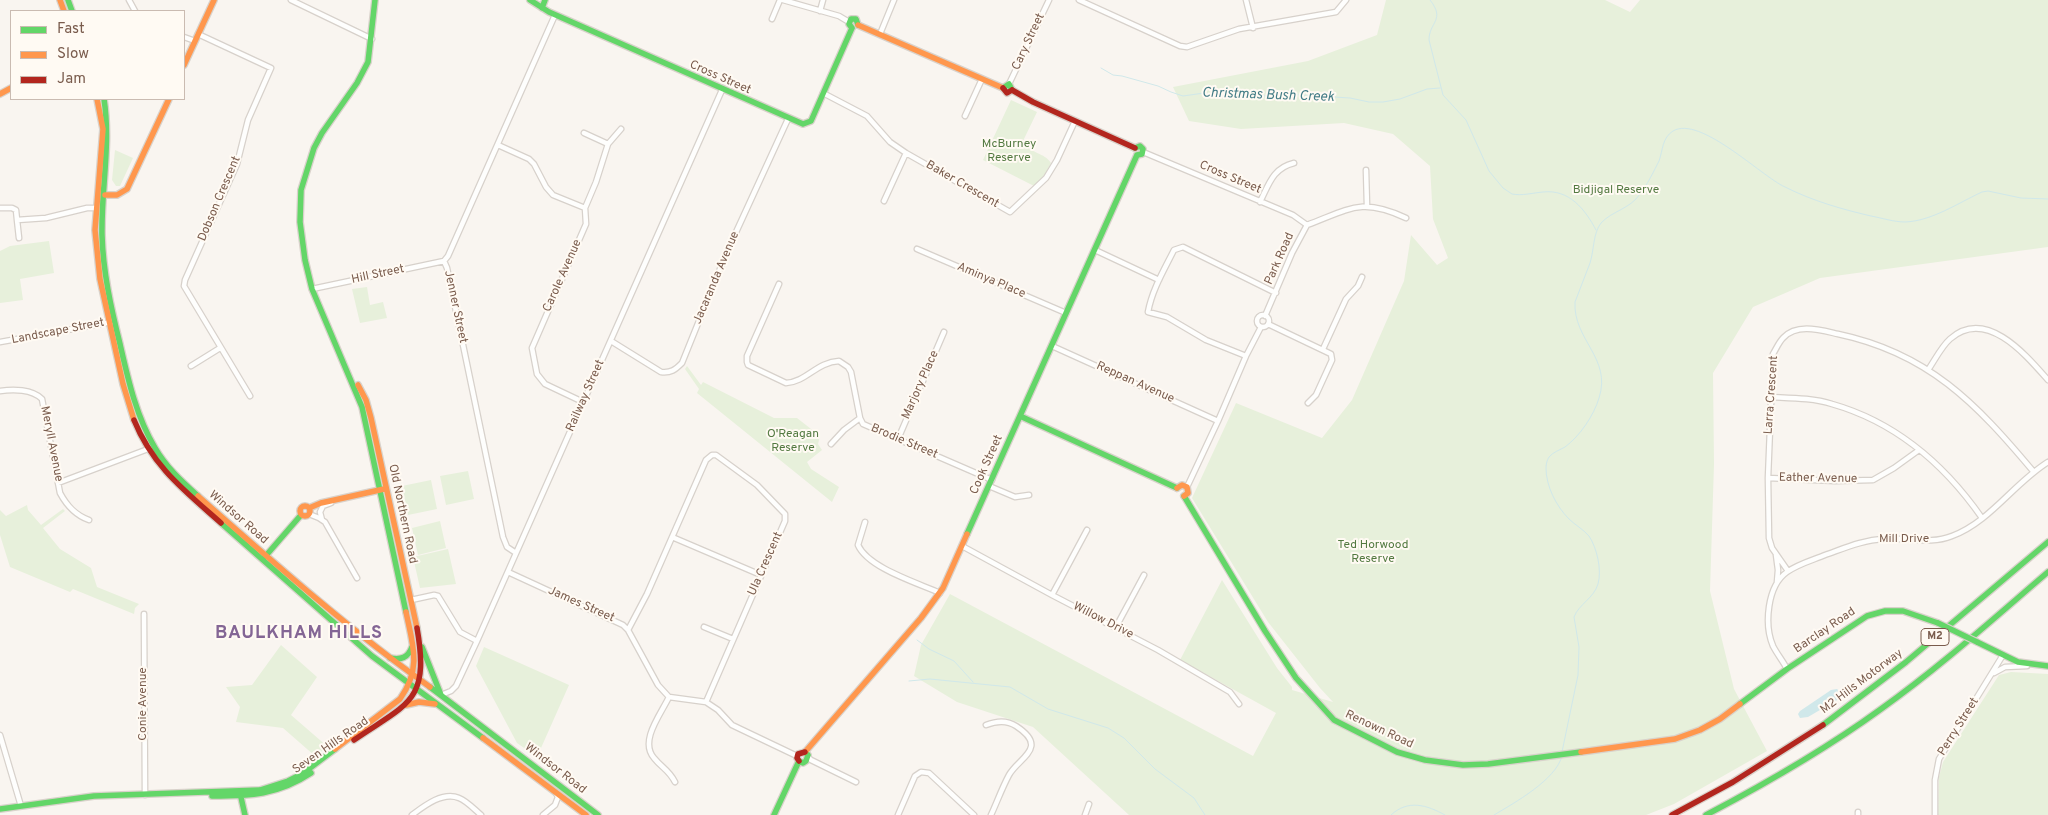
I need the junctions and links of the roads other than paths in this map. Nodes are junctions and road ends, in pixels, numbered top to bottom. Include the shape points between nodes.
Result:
1 (214, 0) edge
2 (291, 0) edge
3 (374, 0) edge
4 (530, 0) edge
5 (545, 0) edge
6 (782, 0) edge
7 (822, 0) edge
8 (894, 0) edge
9 (1049, 0) edge
10 (1079, 0) edge
11 (1246, 0) edge
12 (1346, 0) edge
13 (542, 8) junction
14 (820, 11) junction
15 (555, 15) junction
16 (772, 19) dead end
17 (850, 25) junction
18 (1253, 28) junction
19 (198, 34) junction
20 (880, 34) junction
21 (185, 36) edge
22 (372, 39) junction
23 (194, 41) junction
24 (185, 63) edge
25 (982, 79) junction
26 (1011, 87) junction
27 (722, 90) junction
28 (823, 93) junction
29 (97, 100) edge
30 (104, 100) edge
31 (169, 100) edge
32 (965, 116) dead end
33 (788, 119) junction
34 (1075, 121) junction
35 (621, 129) dead end
36 (584, 133) dead end
37 (608, 144) junction
38 (498, 145) junction
39 (1135, 148) junction
40 (1143, 152) junction
41 (906, 153) junction
42 (1137, 155) junction
43 (1294, 164) dead end
44 (1366, 170) dead end
45 (98, 195) junction
46 (105, 195) junction
47 (884, 202) dead end
48 (1260, 202) junction
49 (1367, 206) junction
50 (0, 208) edge
51 (96, 208) junction
52 (585, 208) junction
53 (1406, 218) dead end
54 (17, 220) junction
55 (1307, 224) junction
56 (19, 238) dead end
57 (917, 249) dead end
58 (1095, 250) junction
59 (444, 261) junction
60 (1362, 277) dead end
61 (1158, 280) junction
62 (779, 284) dead end
63 (312, 289) junction
64 (1276, 293) junction
65 (1066, 313) junction
66 (1265, 316) junction
67 (112, 321) junction
68 (1268, 324) junction
69 (1261, 327) junction
70 (944, 332) dead end
71 (611, 341) junction
72 (0, 342) edge
73 (1052, 346) junction
74 (220, 348) junction
75 (1323, 349) junction
76 (1246, 356) junction
77 (191, 366) dead end
78 (1928, 370) junction
79 (2048, 380) edge
80 (0, 390) edge
81 (250, 396) dead end
82 (1771, 396) junction
83 (584, 402) junction
84 (1308, 403) dead end
85 (1020, 416) junction
86 (860, 418) junction
87 (1218, 421) junction
88 (898, 439) junction
89 (831, 444) dead end
90 (148, 449) junction
91 (711, 449) dead end
92 (1919, 450) junction
93 (712, 455) junction
94 (2048, 462) edge
95 (2034, 471) junction
96 (1768, 478) junction
97 (58, 483) junction
98 (990, 483) junction
99 (1187, 487) junction
100 (1177, 488) junction
101 (384, 489) junction
102 (1029, 495) dead end
103 (348, 496) junction
104 (1184, 496) junction
105 (336, 500) junction
106 (308, 510) junction
107 (301, 514) junction
108 (1982, 518) junction
109 (89, 520) dead end
110 (322, 520) junction
111 (866, 522) dead end
112 (1086, 530) dead end
113 (672, 537) junction
114 (2048, 542) edge
115 (962, 546) junction
116 (516, 553) junction
117 (1776, 554) junction
118 (264, 558) junction
119 (1788, 571) junction
120 (508, 572) junction
121 (2048, 572) edge
122 (1144, 574) dead end
123 (761, 575) junction
124 (357, 578) dead end
125 (1776, 584) junction
126 (940, 593) junction
127 (1052, 595) junction
128 (411, 600) junction
129 (144, 614) dead end
130 (704, 627) dead end
131 (1116, 627) junction
132 (628, 630) junction
133 (418, 637) junction
134 (733, 639) junction
135 (477, 641) junction
136 (413, 644) junction
137 (2003, 655) junction
138 (389, 658) junction
139 (2038, 666) junction
140 (2048, 666) edge
141 (1787, 669) junction
142 (1993, 674) junction
143 (413, 675) junction
144 (420, 680) junction
145 (410, 684) junction
146 (417, 689) junction
147 (441, 695) junction
148 (670, 697) junction
149 (706, 702) junction
150 (1239, 704) dead end
151 (440, 705) junction
152 (404, 707) junction
153 (1735, 707) joint
154 (986, 725) dead end
155 (0, 736) edge
156 (807, 755) junction
157 (798, 759) junction
158 (675, 782) dead end
159 (856, 782) dead end
160 (555, 792) junction
161 (240, 793) junction
162 (145, 795) junction
163 (1089, 804) dead end
164 (21, 806) junction
165 (0, 809) edge
166 (245, 815) edge
167 (412, 815) edge
168 (481, 815) edge
169 (543, 815) edge
170 (586, 815) edge
171 (598, 815) edge
172 (774, 815) edge
173 (898, 815) edge
174 (974, 815) edge
175 (991, 815) edge
176 (1084, 815) edge
177 (1672, 815) edge
178 (1706, 815) edge
179 (1935, 815) edge

1 - 19 main road
2 - 22 street
3 - 22 main road, Old Northern Road
4 - 13 main road, Cross Street
5 - 13 main road
6 - 14 street
6 - 16 street
7 - 14 street
8 - 20 street
9 - 26 street, Cary Street
10 - 18 street via 1180,46 1187,47 1229,32
11 - 18 street
12 - 18 street via 1336,12
13 - 15 main road, Cross Street
14 - 17 street via 839,16
15 - 27 main road, Cross Street
15 - 38 street, Jenner Street
17 - 20 main road
17 - 28 main road, Cross Street
19 - 23 main road
19 - 74 street, Dobson Crescent via 271,68 248,120 234,170 185,280 186,289
20 - 25 main road
21 - 23 street
22 - 63 main road, Old Northern Road via 364,70 322,133 304,176 300,222
23 - 24 main road
25 - 26 main road via 1003,88 1007,94
25 - 32 street
26 - 34 main road via 1028,100
27 - 33 main road, Cross Street
27 - 71 street, Railway Street
28 - 33 main road, Cross Street via 808,124
28 - 41 street, Baker Crescent via 867,116 890,142
29 - 45 main road, Windsor Road via 103,129
30 - 46 main road, Windsor Road via 109,141
31 - 46 main road via 127,189 117,195
33 - 71 street, Jacaranda Avenue via 726,254 682,364 675,370 661,372
34 - 39 main road
34 - 41 street, Baker Crescent via 1046,178 1010,212
35 - 37 street, Carole Avenue
36 - 37 street
37 - 52 street, Carole Avenue
38 - 52 street via 534,164 553,195
38 - 59 street, Jenner Street
39 - 40 main road via 1140,146
39 - 42 main road
40 - 42 main road
40 - 48 street, Cross Street
41 - 47 street
42 - 58 main road, Cook Street
43 - 48 street via 1284,166 1272,176
44 - 49 street
45 - 46 main road
45 - 51 main road, Windsor Road
46 - 67 main road, Windsor Road via 102,235
48 - 55 street, Cross Street via 1293,214
49 - 53 street, Park Road via 1387,209
49 - 55 street, Park Road via 1358,206
50 - 54 street via 16,210
51 - 54 street
51 - 67 main road, Windsor Road via 97,264
52 - 83 street, Carole Avenue via 586,224 532,348 538,374 545,384
54 - 56 street
55 - 64 street, Park Road
57 - 65 street, Aminya Place
58 - 61 street
58 - 65 main road, Cook Street
59 - 63 street, Hill Street
59 - 116 street, Jenner Street via 503,537 507,547
60 - 75 street via 1346,299
61 - 64 street via 1174,250 1183,247
61 - 76 street via 1148,312 1167,317 1206,340
62 - 86 street, Brodie Street via 747,362 751,367 786,383 800,380 825,363 844,363 851,372
63 - 101 main road, Old Northern Road via 339,351 366,400
64 - 66 street, Park Road
65 - 73 main road, Cook Street
66 - 68 street
66 - 69 street via 1257,319
67 - 72 street, Landscape Street
67 - 90 main road, Windsor Road via 130,409
67 - 118 main road, Windsor Road via 136,408 152,445 180,480
68 - 69 street
68 - 75 street
69 - 76 street
70 - 88 street, Marjory Place
71 - 83 street, Railway Street
73 - 85 main road, Cook Street
73 - 87 street, Reppan Avenue
74 - 77 street
74 - 81 street, Dobson Crescent
75 - 84 street via 1331,354 1332,360 1316,395
76 - 87 street
78 - 79 street via 1952,337 1967,330 1984,329 2003,337
78 - 82 street, Larra Crescent via 1882,346 1820,330 1800,329 1783,337 1773,354
78 - 95 street, Larra Crescent via 1975,406
80 - 97 street, Meryll Avenue via 37,394 42,399
82 - 92 street via 1831,403 1872,418 1905,437
82 - 96 street, Larra Crescent
83 - 116 street, Railway Street
85 - 98 main road, Cook Street
85 - 100 main road
86 - 88 street, Brodie Street via 869,428
86 - 89 street
87 - 99 street
88 - 98 street, Brodie Street
90 - 97 street
90 - 118 main road, Windsor Road via 167,475
91 - 93 street
92 - 96 street, Eather Avenue via 1873,480
92 - 108 street via 1971,502
93 - 113 street via 706,460
93 - 123 street, Ula Crescent via 757,485 785,514 785,521
94 - 95 street, Mill Drive
95 - 108 street, Mill Drive
96 - 117 street, Larra Crescent via 1769,538
97 - 109 street, Meryll Avenue via 68,506
98 - 102 street, Brodie Street via 1015,497
98 - 115 main road, Cook Street
99 - 100 main road
99 - 104 main road via 1188,493
100 - 104 main road via 1177,494
101 - 103 main road
101 - 128 main road, Old Northern Road
101 - 136 main road, Old Northern Road
103 - 105 main road
103 - 106 main road via 323,499
104 - 153 main road, Renown Road via 1296,678 1334,720 1397,752 1463,765 1507,762 1675,738 1700,730
105 - 106 main road
105 - 110 street via 323,506 320,512
106 - 107 main road via 304,516
106 - 107 main road via 301,507
106 - 110 street
107 - 118 main road
108 - 119 street, Mill Drive via 1949,538 1894,538 1866,542
110 - 124 street
111 - 126 street via 858,545 863,554 878,565
112 - 127 street
113 - 123 street
113 - 132 street
114 - 177 main road, M2 Hills Motorway / M2 via 1905,662 1839,712 1749,773
115 - 126 main road, Cook Street
115 - 127 street, Willow Drive
116 - 120 street, Railway Street
117 - 119 street, Larra Crescent
117 - 125 street
118 - 138 main road, Windsor Road
118 - 145 main road, Windsor Road via 372,656
119 - 125 street, Mill Drive
120 - 132 street, James Street via 616,621
120 - 135 street, Railway Street
121 - 178 main road, M2 via 1858,726 1781,776
122 - 131 street
123 - 134 street, Ula Crescent
125 - 141 street, Mill Drive via 1770,606 1769,633
126 - 156 main road, Cook Street
127 - 131 street, Willow Drive
128 - 133 main road, Old Northern Road
128 - 135 street via 436,595 460,632
129 - 162 street, Conie Avenue
130 - 134 street
131 - 150 street, Willow Drive via 1230,692
132 - 148 street, James Street via 658,685
133 - 144 main road, Old Northern Road
133 - 147 main road
134 - 149 street, Ula Crescent
135 - 147 street, Railway Street via 459,680 453,689
136 - 138 main road via 406,658
136 - 143 main road, Old Northern Road
137 - 139 main road, Barclay Road
137 - 141 main road, Barclay Road, bridge via 1909,611 1890,610 1860,620
137 - 142 street, Perry Street
138 - 143 main road, Windsor Road
139 - 140 main road, Barclay Road
139 - 142 street via 2010,666
141 - 153 main road, Barclay Road
142 - 179 street, Perry Street via 1939,759 1934,780
143 - 144 main road, Windsor Road
143 - 145 main road, Old Northern Road
144 - 146 main road, Old Northern Road
144 - 147 main road, Windsor Road
145 - 146 main road, Windsor Road
145 - 161 main road, Seven Hills Road via 394,705 302,774 275,786
146 - 151 main road, Windsor Road
146 - 152 main road, Seven Hills Road
147 - 171 main road, Windsor Road
148 - 149 street
148 - 158 street via 648,744 649,753 670,772
149 - 157 street via 732,725
151 - 152 main road via 423,702
151 - 160 main road, Windsor Road
152 - 161 main road, Seven Hills Road via 289,787 264,795
154 - 175 street via 1013,724 1027,736 1031,746 1030,754 1009,774
155 - 164 street
156 - 157 main road via 805,762
156 - 157 main road via 799,752
156 - 159 street via 815,763
157 - 172 main road
160 - 169 street via 558,797 555,805
160 - 170 main road, Windsor Road
161 - 162 main road, Seven Hills Road
161 - 166 main road
162 - 164 main road, Seven Hills Road via 94,796
163 - 176 street
164 - 165 main road, Seven Hills Road
167 - 168 street via 429,802 458,797
173 - 174 street via 915,776 921,772 928,773

